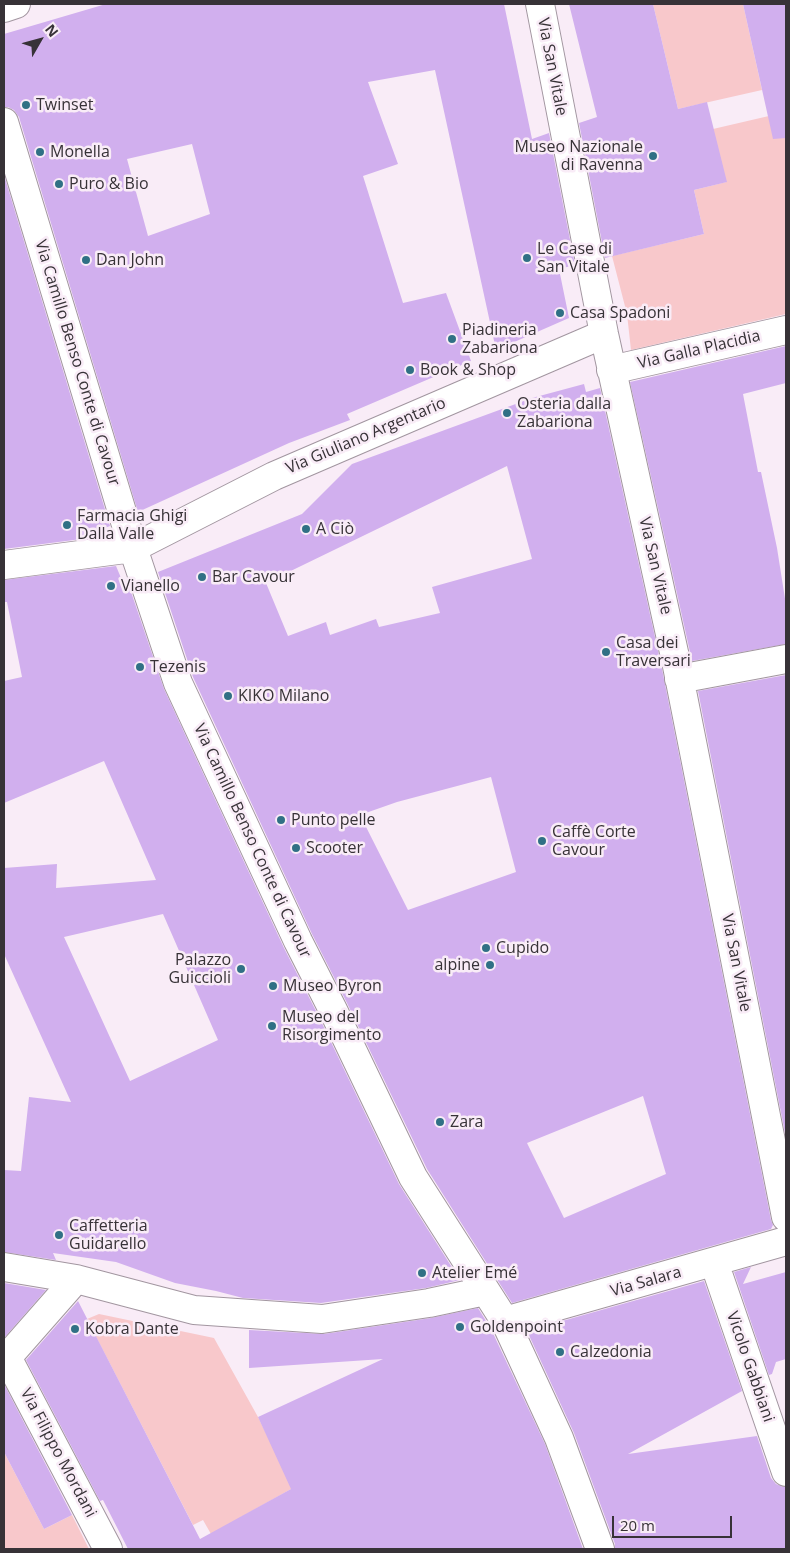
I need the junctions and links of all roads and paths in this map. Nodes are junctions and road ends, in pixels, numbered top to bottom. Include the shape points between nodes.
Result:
1 (16, 4) edge
2 (540, 4) edge
3 (4, 8) edge
4 (4, 122) edge
5 (786, 330) edge
6 (604, 334) junction
7 (612, 370) junction
8 (133, 548) junction
9 (4, 565) edge
10 (786, 659) edge
11 (679, 679) junction
12 (786, 1217) edge
13 (786, 1241) edge
14 (714, 1262) junction
15 (4, 1267) edge
16 (76, 1279) junction
17 (486, 1291) junction
18 (505, 1321) junction
19 (6, 1359) edge
20 (786, 1472) edge
21 (108, 1549) edge
22 (600, 1549) edge

1 - 3 street
2 - 6 street, Via San Vitale
4 - 8 street, Via Camillo Benso Conte di Cavour
5 - 7 street, Via Galla Placidia
6 - 7 street, Via San Vitale
6 - 8 street, Via Giuliano Argentario via 274,476
7 - 11 street, Via San Vitale
8 - 9 street, Via Giuliano Argentario
8 - 17 street, Via Camillo Benso Conte di Cavour via 178,682 298,942 413,1177
10 - 11 street
11 - 12 street, Via San Vitale
13 - 14 street, Via Salara
14 - 18 street, Via Salara
14 - 20 street, Vicolo Gabbiani
15 - 16 street
16 - 17 street via 194,1310 322,1319
16 - 19 street
17 - 18 street, Via Camillo Benso Conte di Cavour
18 - 22 street, Via Camillo Benso Conte di Cavour via 559,1438
19 - 21 street, Via Filippo Mordani

